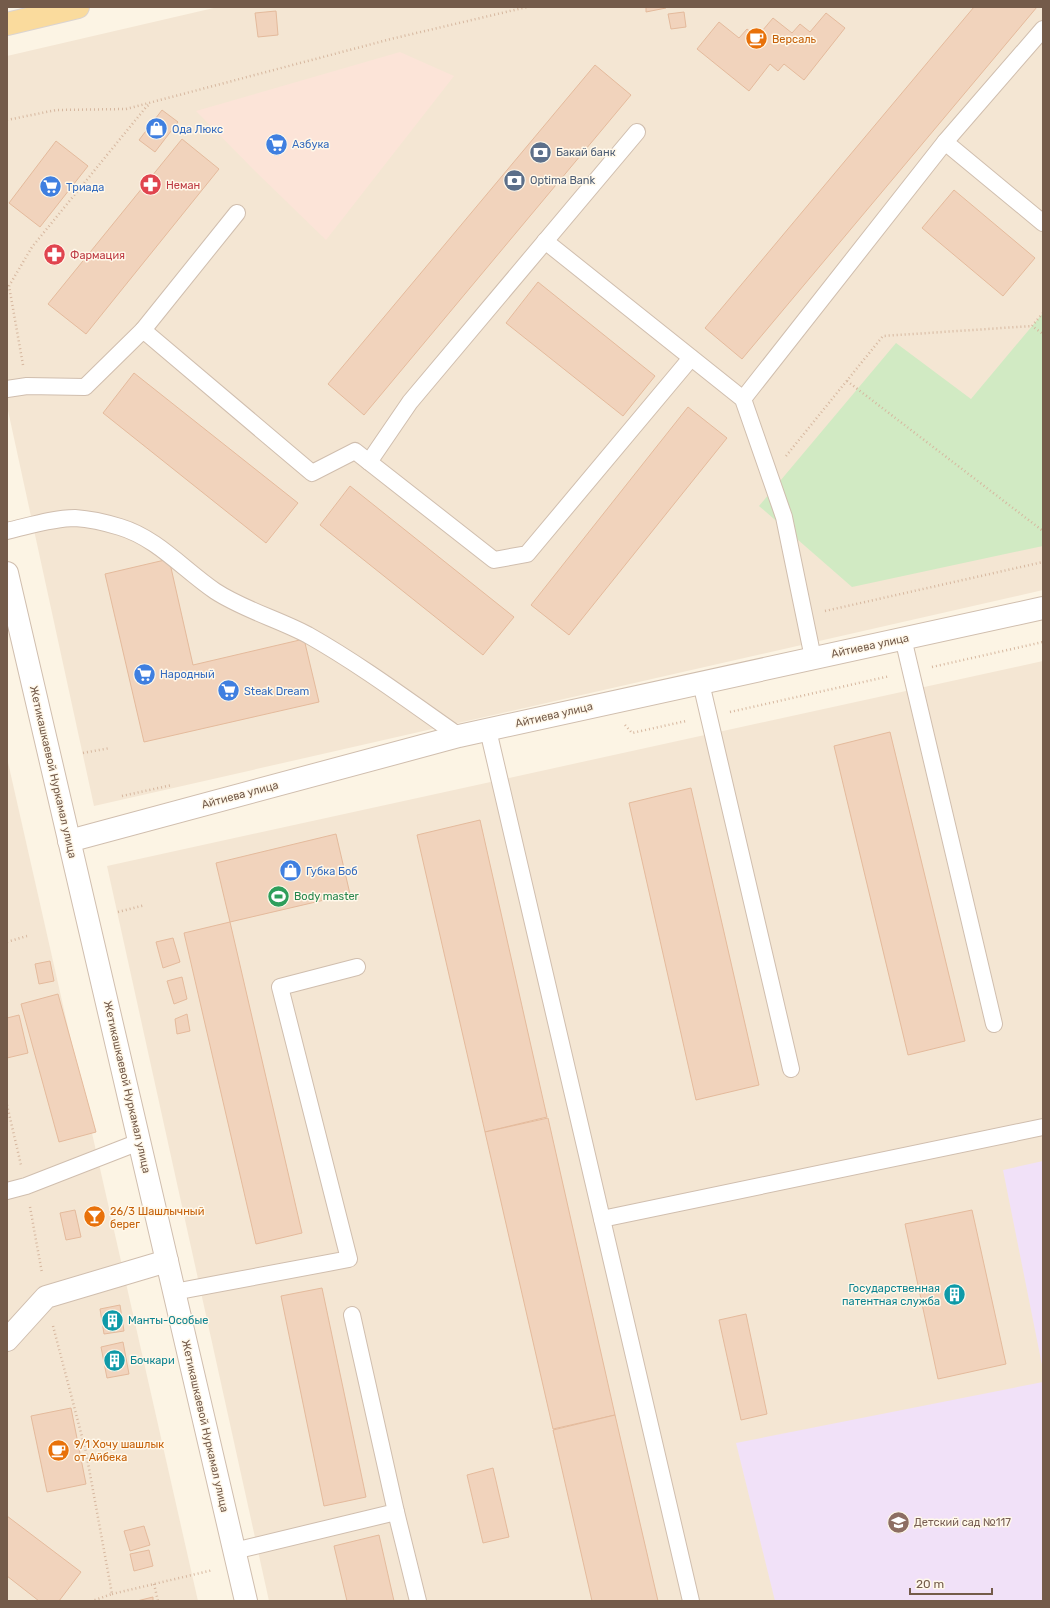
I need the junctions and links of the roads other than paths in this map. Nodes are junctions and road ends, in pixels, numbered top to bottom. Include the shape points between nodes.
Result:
1 (78, 7) edge
2 (7, 24) edge
3 (1043, 28) edge
4 (637, 132) dead end
5 (945, 142) junction
6 (238, 213) dead end
7 (1043, 223) edge
8 (545, 241) junction
9 (143, 330) junction
10 (691, 358) junction
11 (7, 388) edge
12 (742, 400) junction
13 (368, 462) junction
14 (7, 531) edge
15 (7, 573) edge
16 (1043, 608) edge
17 (903, 638) junction
18 (813, 658) junction
19 (701, 683) junction
20 (488, 730) junction
21 (459, 736) junction
22 (69, 841) junction
23 (357, 966) dead end
24 (994, 1024) dead end
25 (791, 1069) dead end
26 (1043, 1127) edge
27 (139, 1142) junction
28 (7, 1191) edge
29 (602, 1219) junction
30 (167, 1261) junction
31 (174, 1292) junction
32 (352, 1315) dead end
33 (7, 1340) edge
34 (396, 1512) junction
35 (236, 1557) junction
36 (246, 1601) edge
37 (418, 1601) edge
38 (691, 1601) edge

1 - 2 main road
3 - 5 lane
4 - 8 lane
5 - 7 lane
5 - 12 lane
6 - 9 lane
8 - 10 lane
8 - 13 lane via 410,402
9 - 11 lane via 85,387
9 - 13 lane via 312,473 354,451
10 - 12 lane
10 - 13 lane via 527,554 494,560
12 - 18 lane via 784,517
14 - 21 lane via 76,518 121,527 147,538 216,591 321,643 370,673
15 - 22 street, Жетикашкаевой Нуркамал улица
16 - 17 street, Айтиева улица
17 - 18 street, Айтиева улица
17 - 24 lane
18 - 19 street, Айтиева улица
19 - 20 street, Айтиева улица
19 - 25 lane
20 - 21 street, Айтиева улица
20 - 29 lane
21 - 22 street, Айтиева улица
22 - 27 street, Жетикашкаевой Нуркамал улица
23 - 31 lane via 280,987 349,1259
26 - 29 lane
27 - 28 lane
27 - 30 street, Жетикашкаевой Нуркамал улица
29 - 38 lane
30 - 31 street, Жетикашкаевой Нуркамал улица
30 - 33 street via 46,1297
31 - 35 street, Жетикашкаевой Нуркамал улица
32 - 34 lane
34 - 35 lane
34 - 37 lane
35 - 36 street, Жетикашкаевой Нуркамал улица

